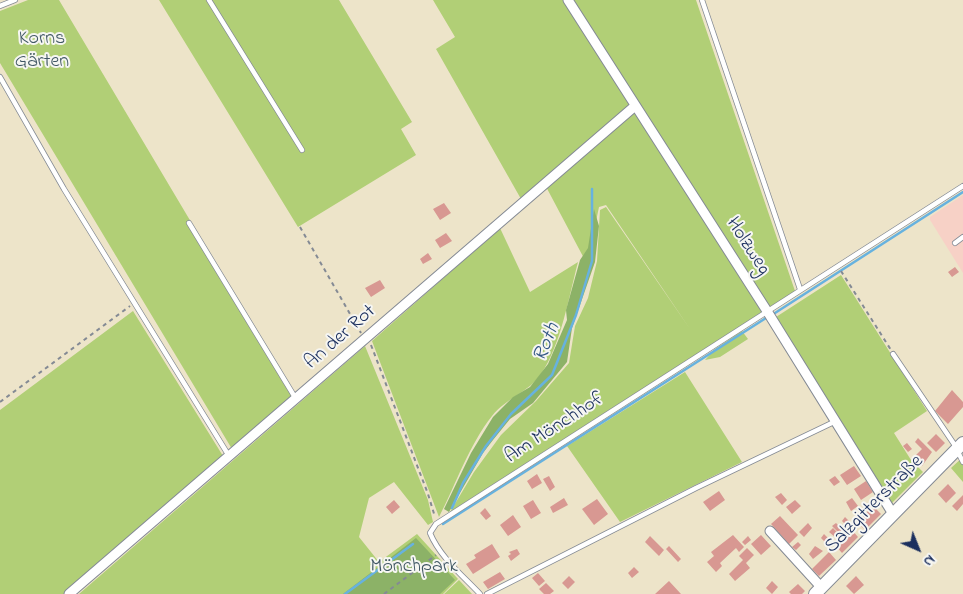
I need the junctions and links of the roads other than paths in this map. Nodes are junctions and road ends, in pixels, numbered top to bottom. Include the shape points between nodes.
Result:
1 (15, 0) edge
2 (209, 0) edge
3 (568, 0) edge
4 (702, 0) edge
5 (0, 6) edge
6 (0, 77) edge
7 (635, 106) junction
8 (302, 150) dead end
9 (963, 186) edge
10 (189, 223) dead end
11 (963, 237) edge
12 (954, 243) dead end
13 (800, 289) junction
14 (767, 311) junction
15 (893, 354) road end
16 (296, 400) junction
17 (836, 421) junction
18 (960, 447) edge
19 (230, 457) junction
20 (963, 462) edge
21 (893, 514) junction
22 (770, 531) dead end
23 (818, 591) edge
24 (69, 594) edge
25 (480, 594) edge
26 (487, 594) edge

1 - 5 lane
2 - 8 lane
3 - 7 street, Holzweg
4 - 13 lane
6 - 19 lane via 64,190
7 - 14 street, Holzweg
7 - 16 street, An der Rot
9 - 13 lane, Am Mönchhof
10 - 16 lane
11 - 12 lane
13 - 14 lane, Am Mönchhof
14 - 17 street, Holzweg
14 - 25 lane, Am Mönchhof via 436,524 430,533 440,553
15 - 18 lane
16 - 19 street, An der Rot
17 - 21 street, Holzweg
17 - 26 lane
18 - 20 lane
18 - 21 main road, Salzgitterstraße
19 - 24 street, An der Rot
21 - 23 main road, Salzgitterstraße
22 - 23 street

